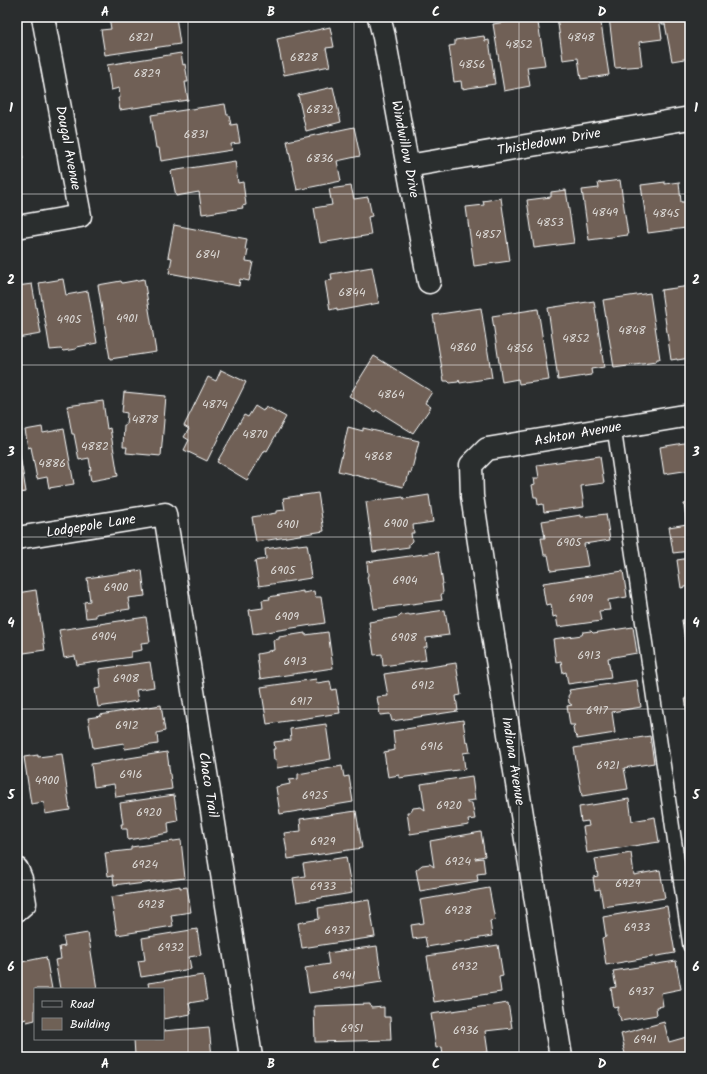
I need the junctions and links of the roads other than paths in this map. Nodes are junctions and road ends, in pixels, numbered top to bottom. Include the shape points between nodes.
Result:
1 (43, 17) edge
2 (379, 17) edge
3 (690, 118) edge
4 (408, 166) junction
5 (17, 227) edge
6 (429, 282) dead end
7 (690, 415) edge
8 (614, 428) junction
9 (471, 465) joint
10 (165, 514) joint
11 (17, 538) edge
12 (17, 869) edge
13 (17, 910) edge
14 (690, 946) edge
15 (251, 1057) edge
16 (561, 1057) edge

1 - 5 street, Dougal Avenue via 80,216
2 - 4 street, Windwillow Drive
3 - 4 street, Thistledown Drive
4 - 6 street, Windwillow Drive
7 - 8 street, Ashton Avenue
8 - 9 street, Ashton Avenue via 487,449
8 - 14 lane
9 - 16 street, Indiana Avenue via 472,496 488,603
10 - 11 street, Lodgepole Lane
10 - 15 street, Chaco Trail
12 - 13 street via 25,903

